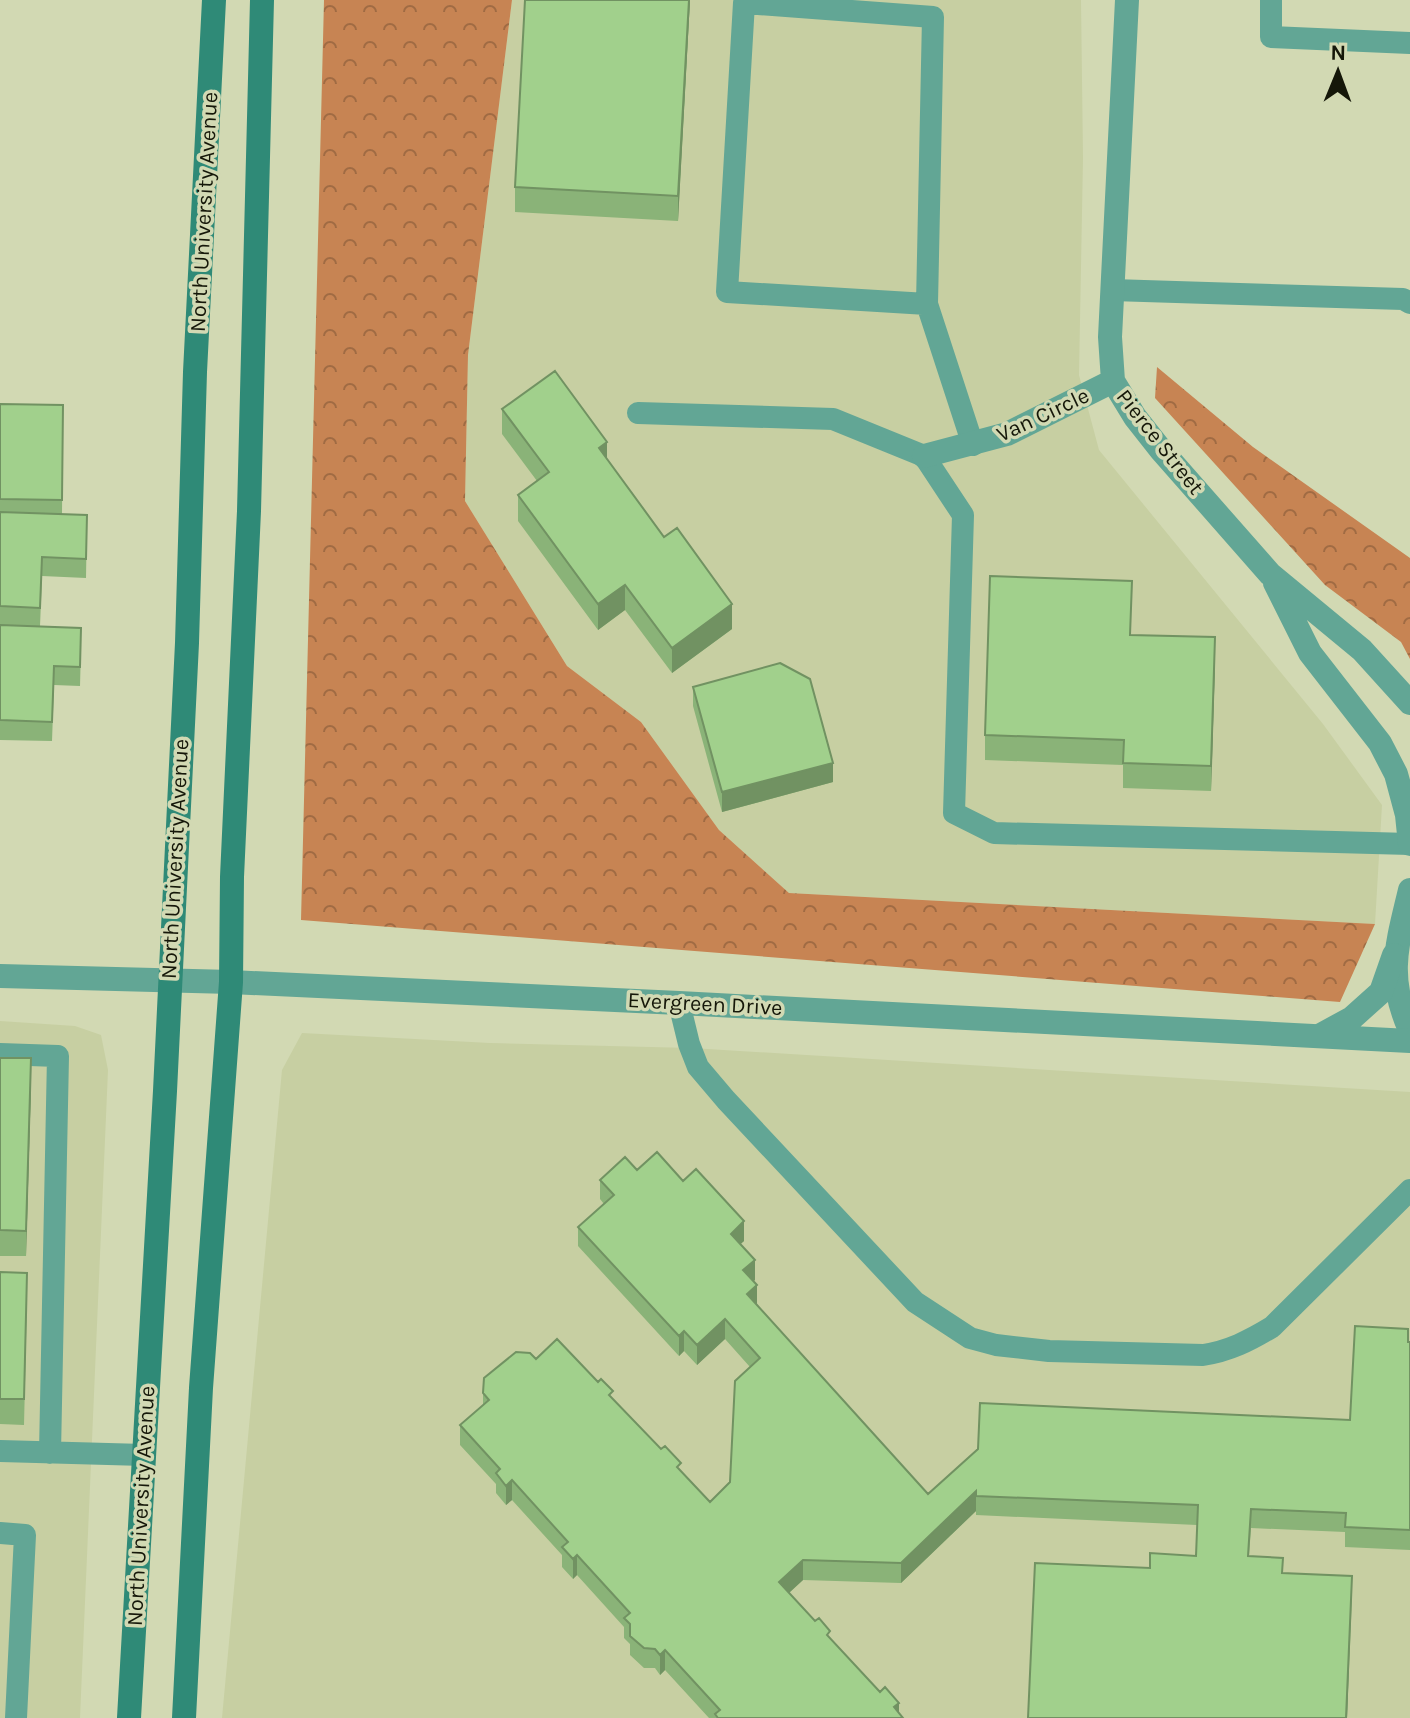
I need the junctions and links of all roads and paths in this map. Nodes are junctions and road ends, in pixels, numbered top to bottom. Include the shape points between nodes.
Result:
1 (214, 0) edge
2 (262, 0) edge
3 (1127, 0) edge
4 (1271, 0) edge
5 (768, 2) edge
6 (1410, 43) edge
7 (1112, 290) junction
8 (1410, 303) edge
9 (927, 304) junction
10 (1113, 381) junction
11 (638, 413) dead end
12 (973, 445) junction
13 (924, 456) junction
14 (1270, 574) junction
15 (1410, 703) edge
16 (1410, 844) edge
17 (1410, 890) edge
18 (1394, 955) junction
19 (0, 976) edge
20 (169, 982) junction
21 (231, 982) junction
22 (679, 1003) junction
23 (1410, 1030) edge
24 (1319, 1036) junction
25 (1410, 1041) edge
26 (0, 1054) edge
27 (1408, 1195) edge
28 (0, 1451) edge
29 (50, 1453) junction
30 (144, 1455) junction
31 (0, 1533) edge
32 (16, 1718) edge
33 (129, 1718) edge
34 (184, 1718) edge

1 - 20 main road, North University Avenue
2 - 21 main road
3 - 7 street, Pierce Street
4 - 6 lane via 1271,37
5 - 9 lane via 933,17
5 - 9 lane via 744,3 727,292
7 - 8 lane
7 - 10 street, Pierce Street
9 - 12 lane
10 - 12 street, Van Circle via 1007,434
10 - 14 street, Pierce Street via 1161,450
11 - 13 lane via 833,419
12 - 13 street, Van Circle
13 - 16 lane via 963,515 954,813 994,833
14 - 15 street, Pierce Street via 1362,650
14 - 16 street via 1310,653 1380,743 1396,774
17 - 18 street
18 - 23 street via 1398,1003
18 - 24 street via 1381,992 1352,1018
19 - 20 street, Evergreen Drive
20 - 21 street, Evergreen Drive
20 - 30 main road, North University Avenue
21 - 22 street, Evergreen Drive
21 - 34 main road via 201,1388
22 - 24 street, Evergreen Drive
22 - 27 lane via 698,1067 726,1100 915,1302 970,1338 996,1345 1049,1351 1226,1351 1272,1327
24 - 25 street, Evergreen Drive
26 - 29 lane via 58,1056
28 - 29 lane
29 - 30 lane
30 - 33 main road, North University Avenue
31 - 32 lane via 25,1535

